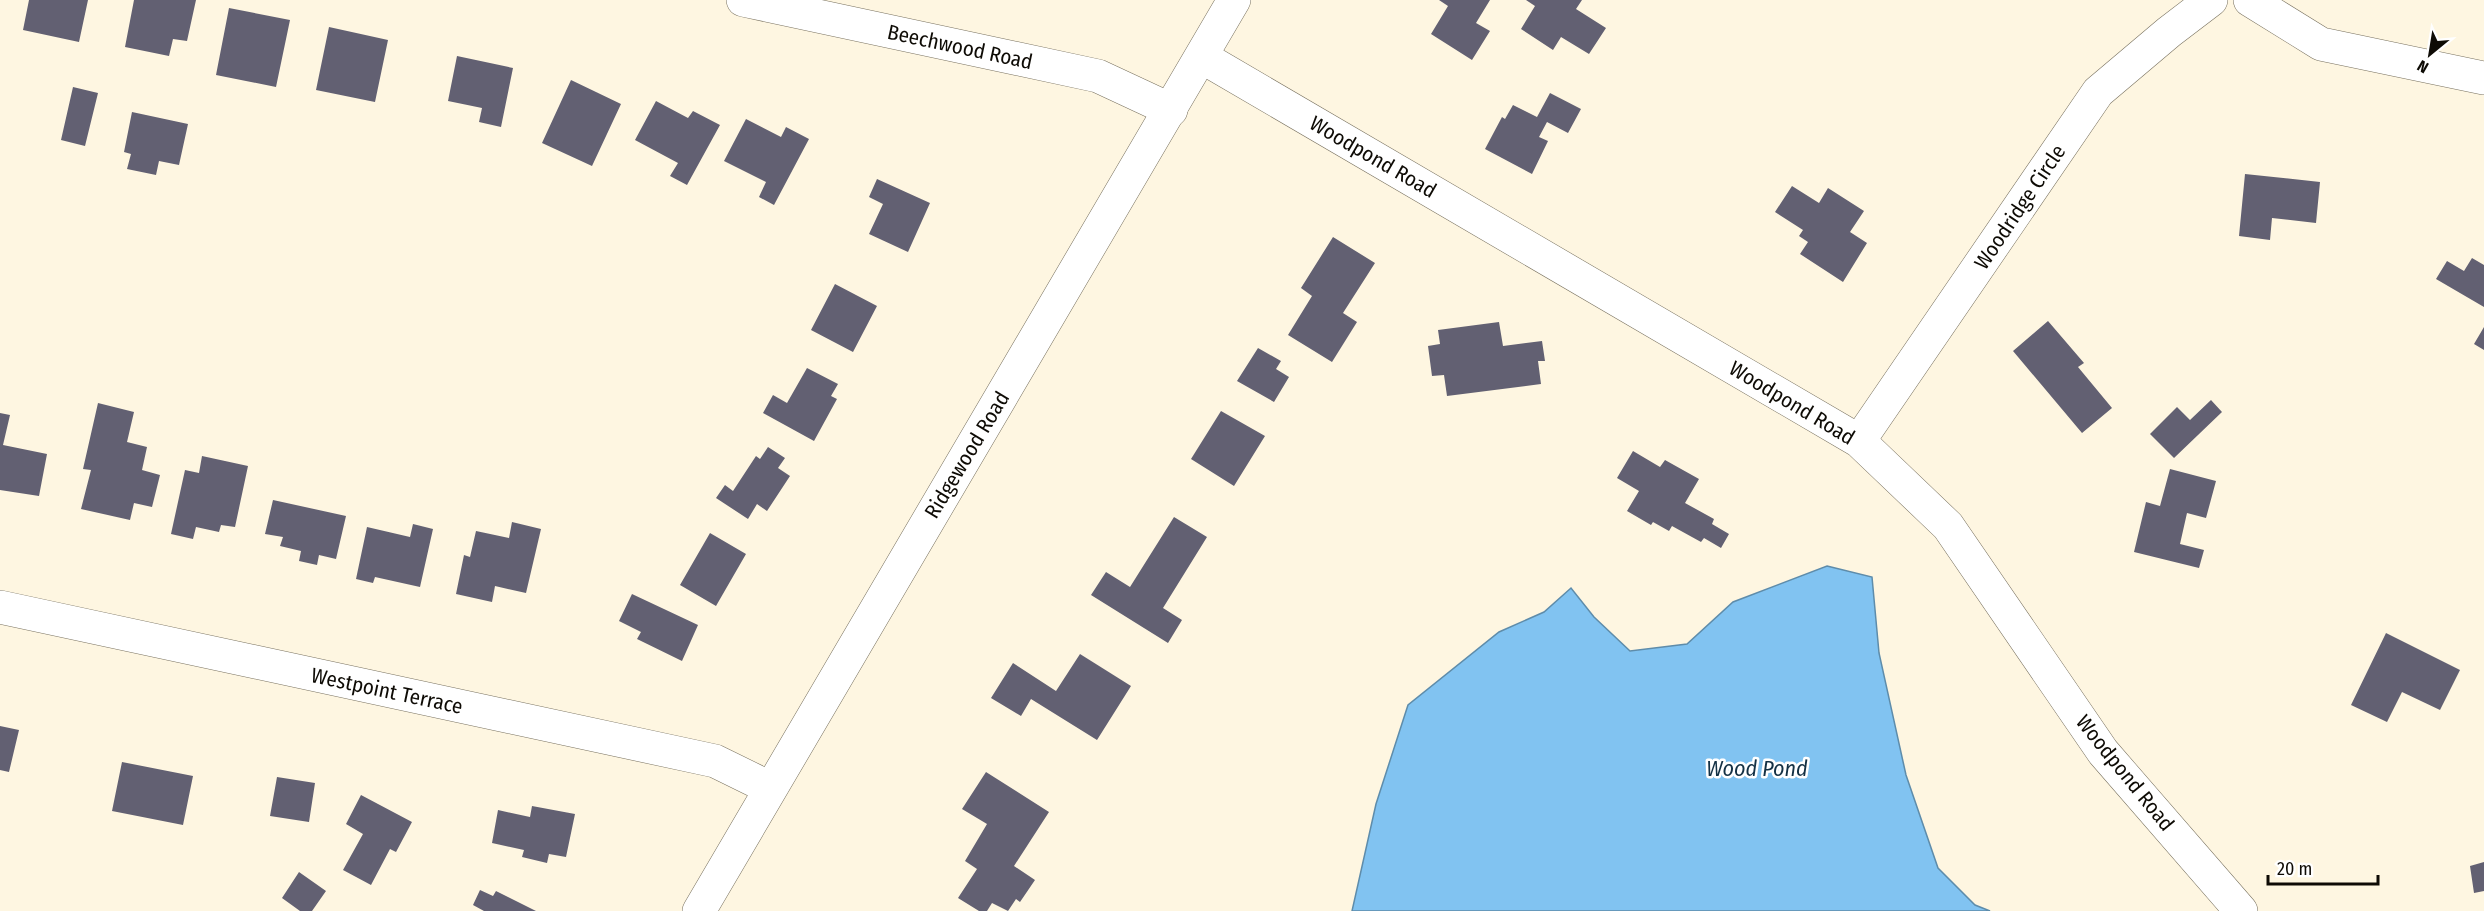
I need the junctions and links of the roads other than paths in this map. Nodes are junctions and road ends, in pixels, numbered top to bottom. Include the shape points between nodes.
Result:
1 (743, 0) edge
2 (1234, 0) edge
3 (2211, 0) edge
4 (2250, 0) edge
5 (1202, 57) junction
6 (2484, 78) edge
7 (1171, 110) junction
8 (1859, 441) junction
9 (0, 607) edge
10 (770, 788) junction
11 (699, 911) edge
12 (2241, 911) edge

1 - 7 street, Beechwood Road via 1098,76
2 - 5 street, Ridgewood Road
3 - 8 street, Woodridge Circle via 2098,92
4 - 6 street via 2321,45
5 - 7 street, Ridgewood Road
5 - 8 street, Woodpond Road
7 - 10 street, Ridgewood Road
8 - 12 street, Woodpond Road via 1948,526 2103,752
9 - 10 street, Westpoint Terrace via 715,761
10 - 11 street, Ridgewood Road

